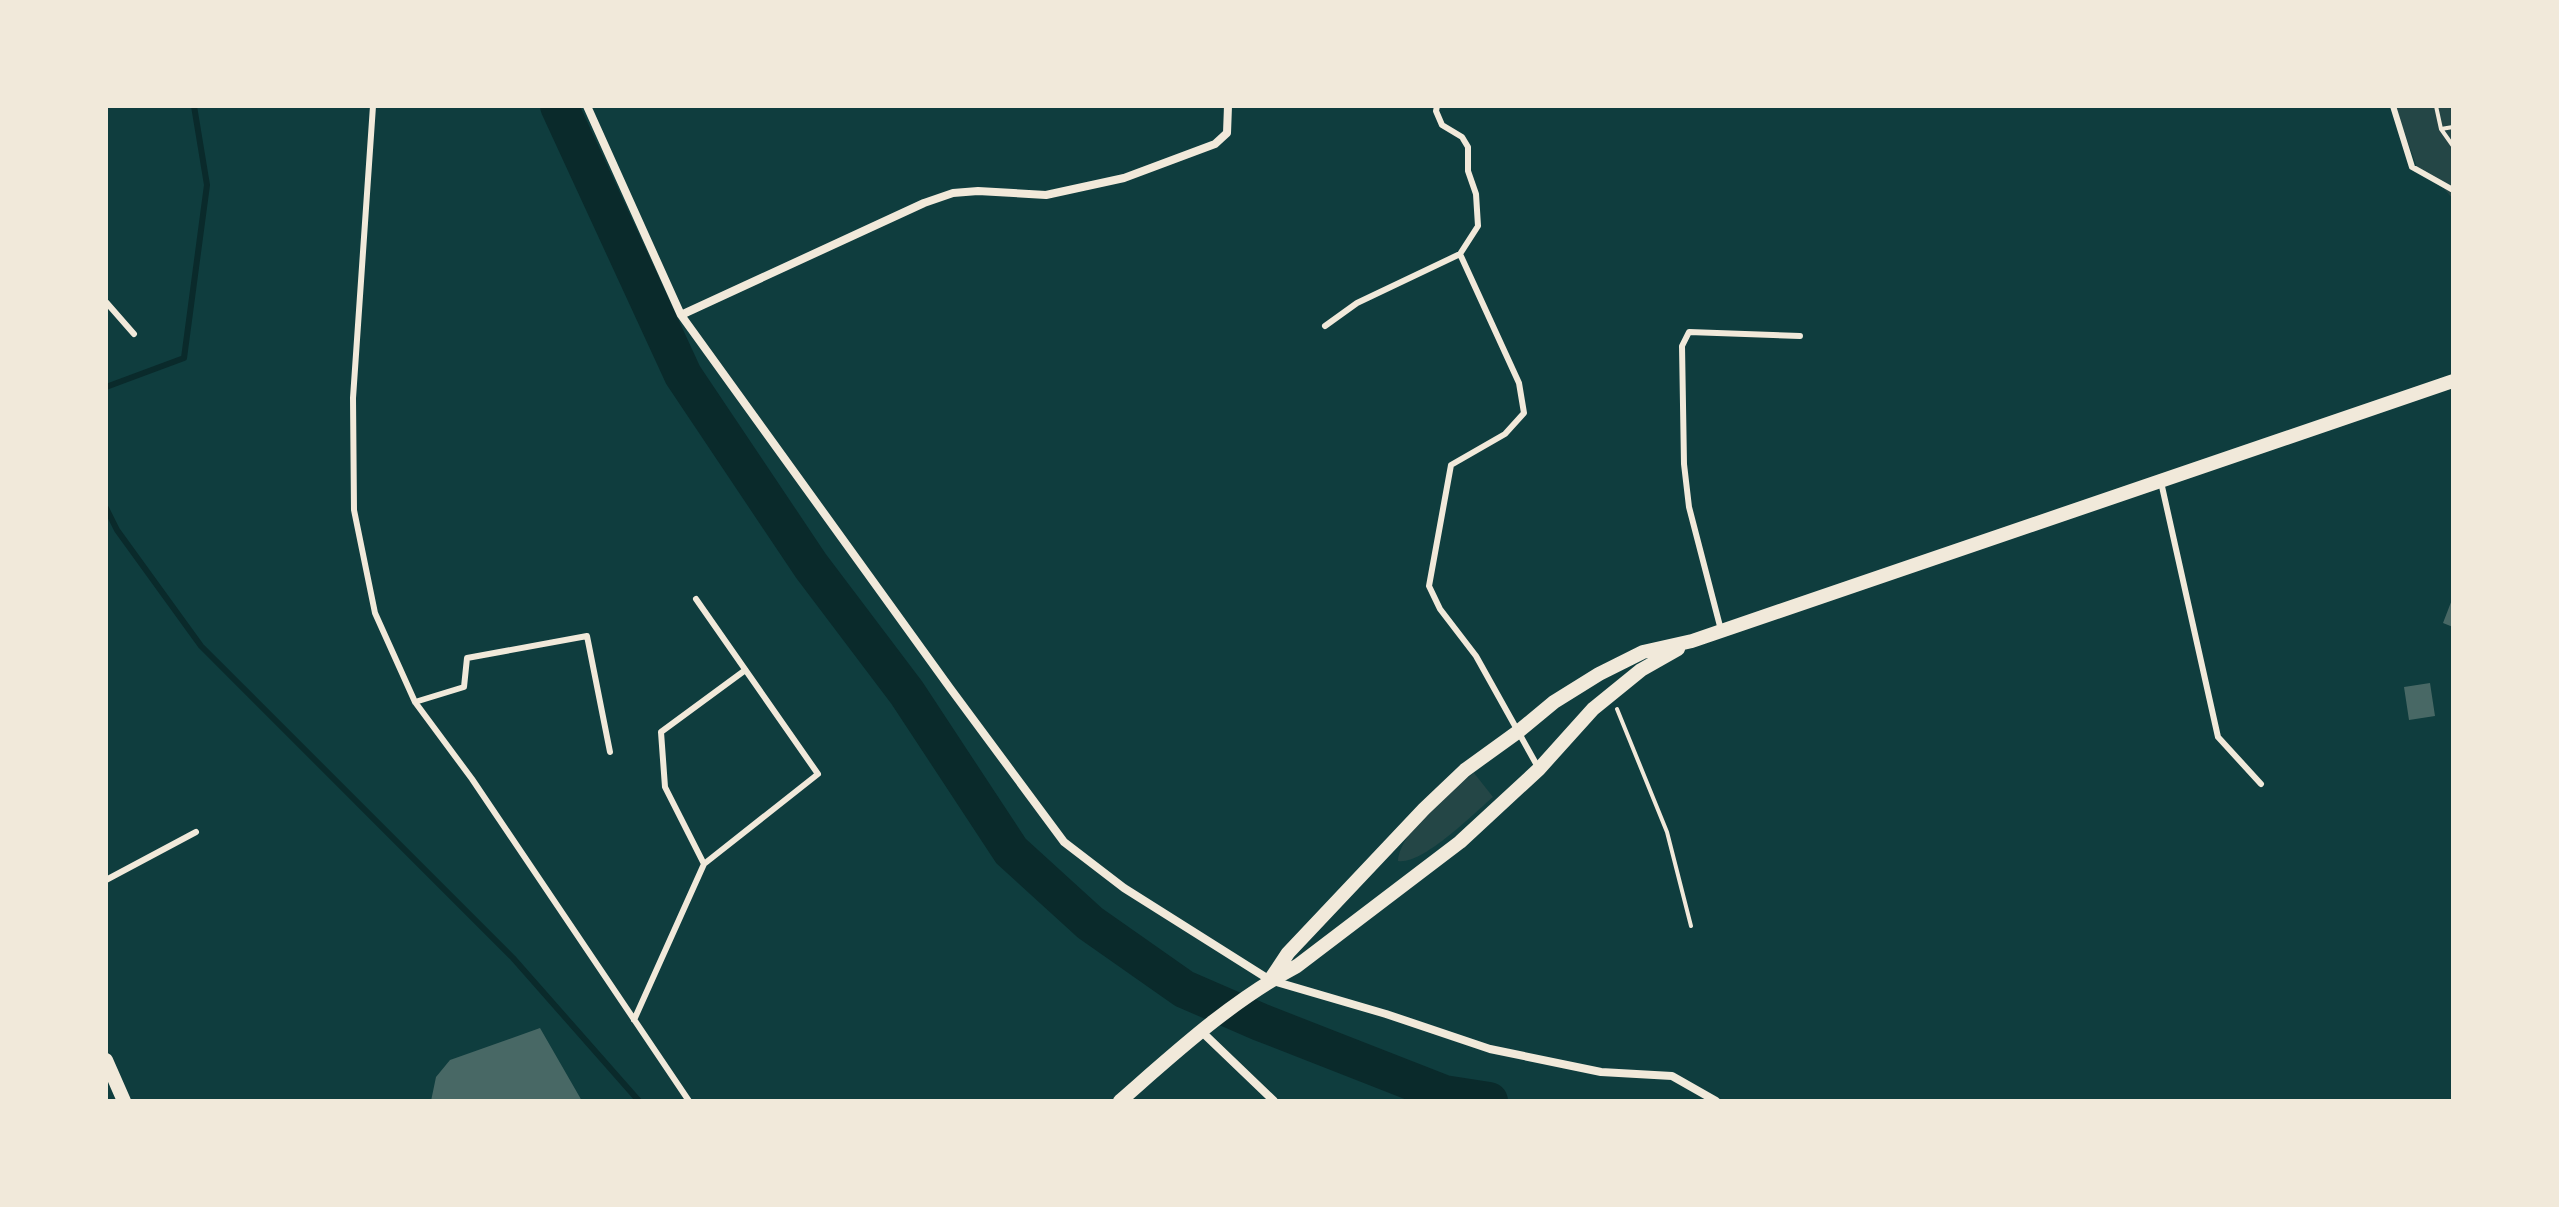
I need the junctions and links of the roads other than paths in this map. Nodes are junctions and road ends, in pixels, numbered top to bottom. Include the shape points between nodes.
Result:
1 (373, 106) edge
2 (587, 106) edge
3 (1228, 106) edge
4 (1437, 106) edge
5 (2393, 106) edge
6 (2453, 190) edge
7 (1460, 254) junction
8 (106, 302) edge
9 (681, 315) junction
10 (1325, 326) dead end
11 (134, 334) dead end
12 (1800, 336) dead end
13 (2453, 381) edge
14 (2161, 479) junction
15 (696, 599) dead end
16 (1721, 630) junction
17 (1692, 641) junction
18 (744, 671) junction
19 (415, 702) junction
20 (1519, 731) junction
21 (610, 752) dead end
22 (1539, 769) junction
23 (2261, 784) dead end
24 (196, 832) dead end
25 (704, 864) junction
26 (106, 880) edge
27 (1270, 980) junction
28 (634, 1020) junction
29 (1201, 1030) junction
30 (106, 1060) edge
31 (124, 1101) edge
32 (689, 1101) edge
33 (1120, 1101) edge
34 (1274, 1101) edge
35 (1716, 1101) edge

1 - 19 lane via 353,398 354,510 375,613
2 - 9 street
3 - 9 street via 1227,133 1215,144 1124,178 1046,195 953,193
4 - 7 lane via 1442,125 1468,147 1468,171 1476,194 1478,226
5 - 6 lane via 2412,167
7 - 10 lane via 1357,303
7 - 20 lane via 1519,383 1524,413 1505,434 1451,465 1429,586
8 - 11 lane
9 - 27 street via 1064,842 1124,888
12 - 16 lane via 1689,332 1682,346 1689,507
13 - 14 street
14 - 16 street
14 - 23 lane via 2218,737
15 - 18 lane
16 - 17 street
17 - 20 street via 1643,652 1599,674
17 - 22 street via 1611,694
18 - 25 lane via 661,732 665,787
18 - 25 lane via 818,774
19 - 21 lane via 464,687 467,658 587,636
19 - 28 lane
20 - 22 lane
20 - 27 street via 1465,770 1424,809 1288,953
22 - 27 street via 1460,842 1297,966
24 - 26 lane
25 - 28 lane
27 - 29 street
27 - 35 street via 1490,1049 1601,1072 1672,1076
28 - 32 lane
29 - 33 street
29 - 34 street
30 - 31 street

